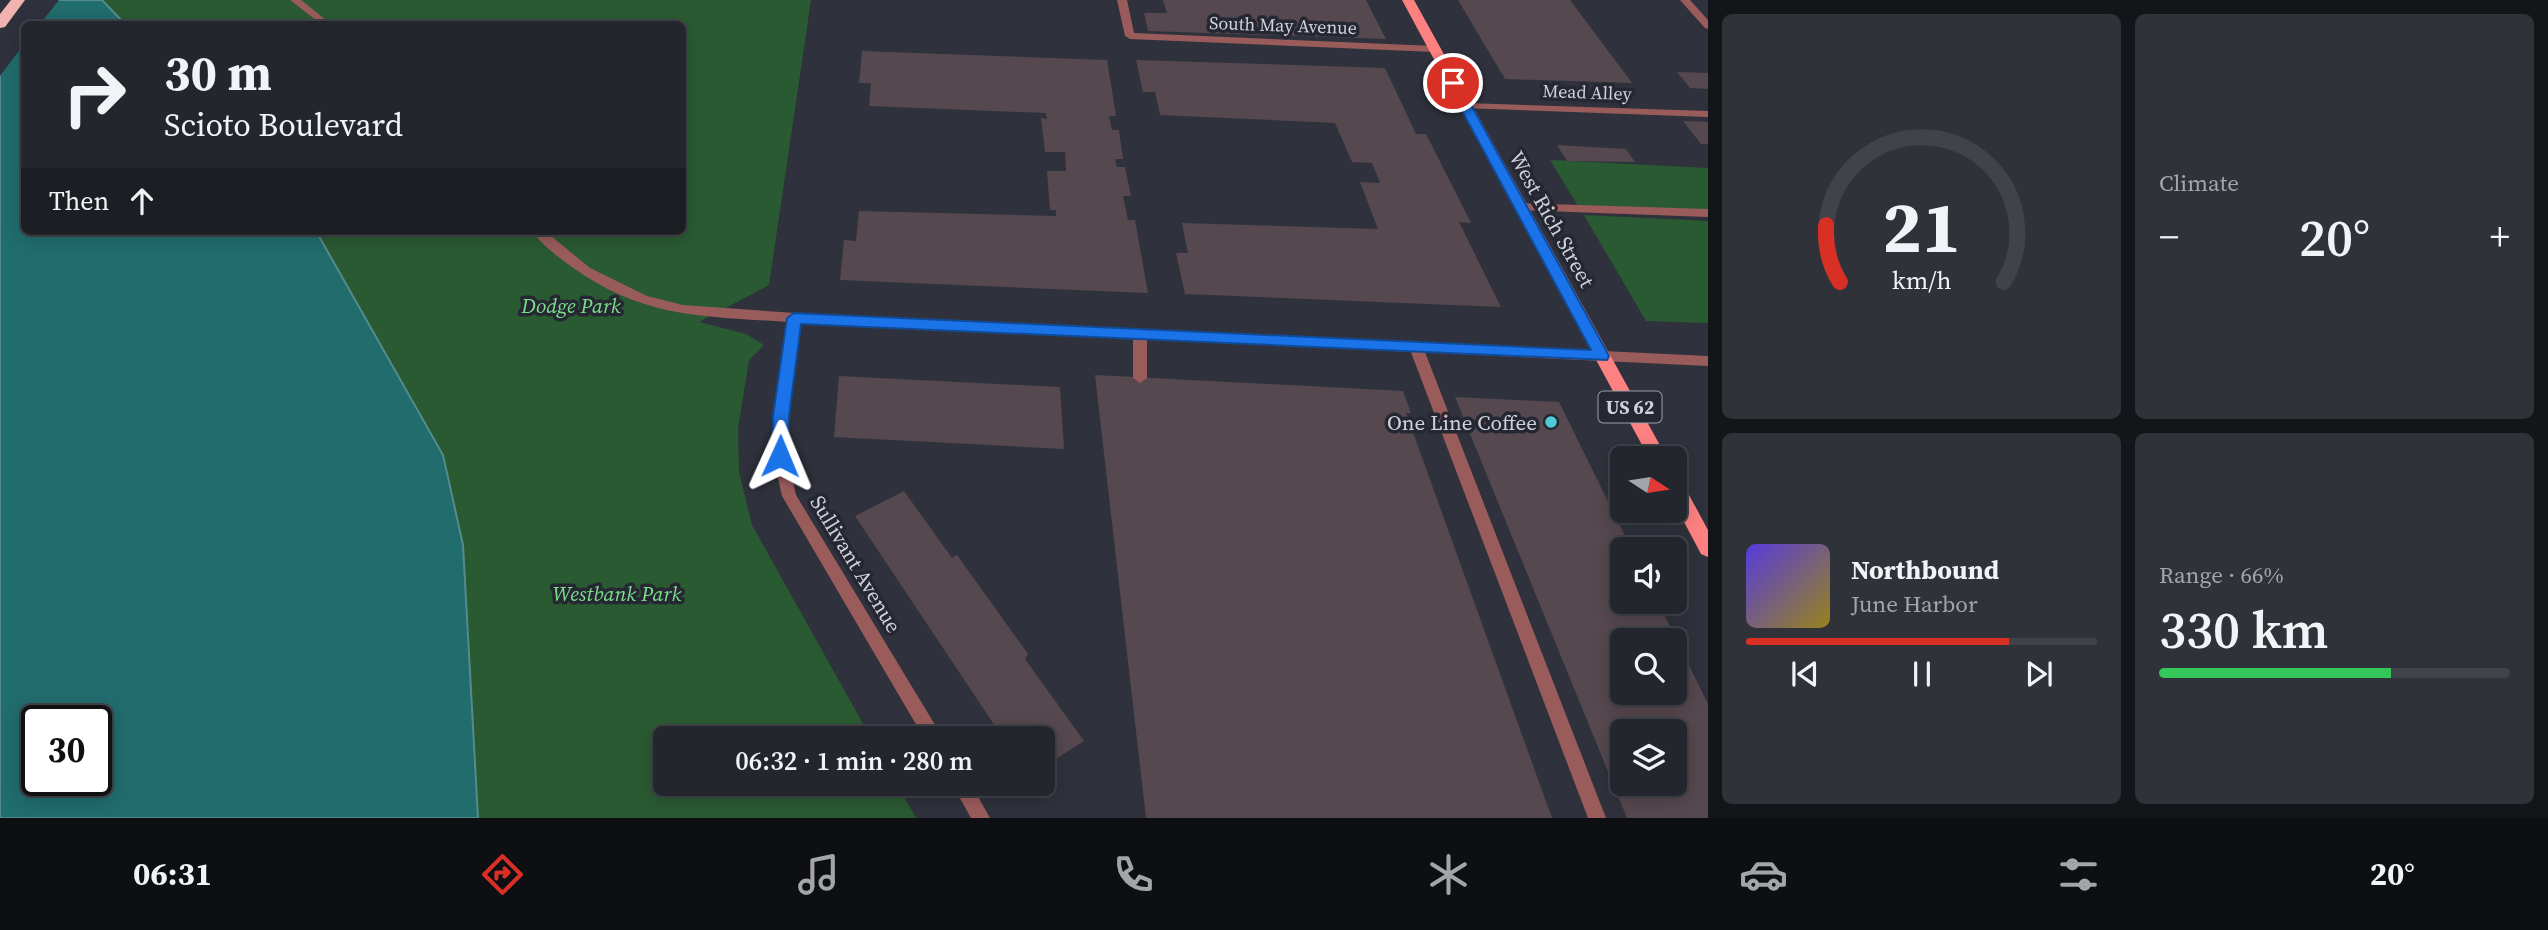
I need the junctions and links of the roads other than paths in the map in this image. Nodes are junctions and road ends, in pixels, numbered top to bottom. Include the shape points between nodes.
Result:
1 (19, 0) edge
2 (295, 0) edge
3 (1122, 0) edge
4 (1408, 0) edge
5 (1685, 0) edge
6 (1704, 17) edge
7 (322, 21) edge
8 (0, 24) edge
9 (1708, 26) edge
10 (1434, 49) junction
11 (1466, 106) junction
12 (1708, 114) edge
13 (1519, 207) junction
14 (1708, 213) edge
15 (542, 235) edge
16 (794, 318) junction
17 (1140, 334) junction
18 (1416, 346) junction
19 (1602, 356) junction
20 (1708, 361) edge
21 (1140, 378) dead end
22 (1651, 446) edge
23 (1687, 510) edge
24 (1708, 548) edge
25 (927, 726) edge
26 (968, 796) edge
27 (981, 818) edge
28 (1597, 818) edge

1 - 8 highway
2 - 7 street
3 - 10 street, South May Avenue via 1130,36
4 - 10 main road, West Rich Street / US 62
5 - 6 street
6 - 9 street
10 - 11 main road, West Rich Street / US 62
11 - 12 street, Mead Alley
11 - 13 main road, West Rich Street / US 62
13 - 14 street
13 - 19 main road, West Rich Street / US 62
15 - 16 street via 562,256 612,286 669,308
16 - 17 street
16 - 25 street, Sullivant Avenue via 781,416 780,456 789,496
17 - 18 street
17 - 21 street
18 - 19 street
18 - 28 street
19 - 20 street
19 - 22 main road, West Rich Street / US 62
23 - 24 main road
26 - 27 street

